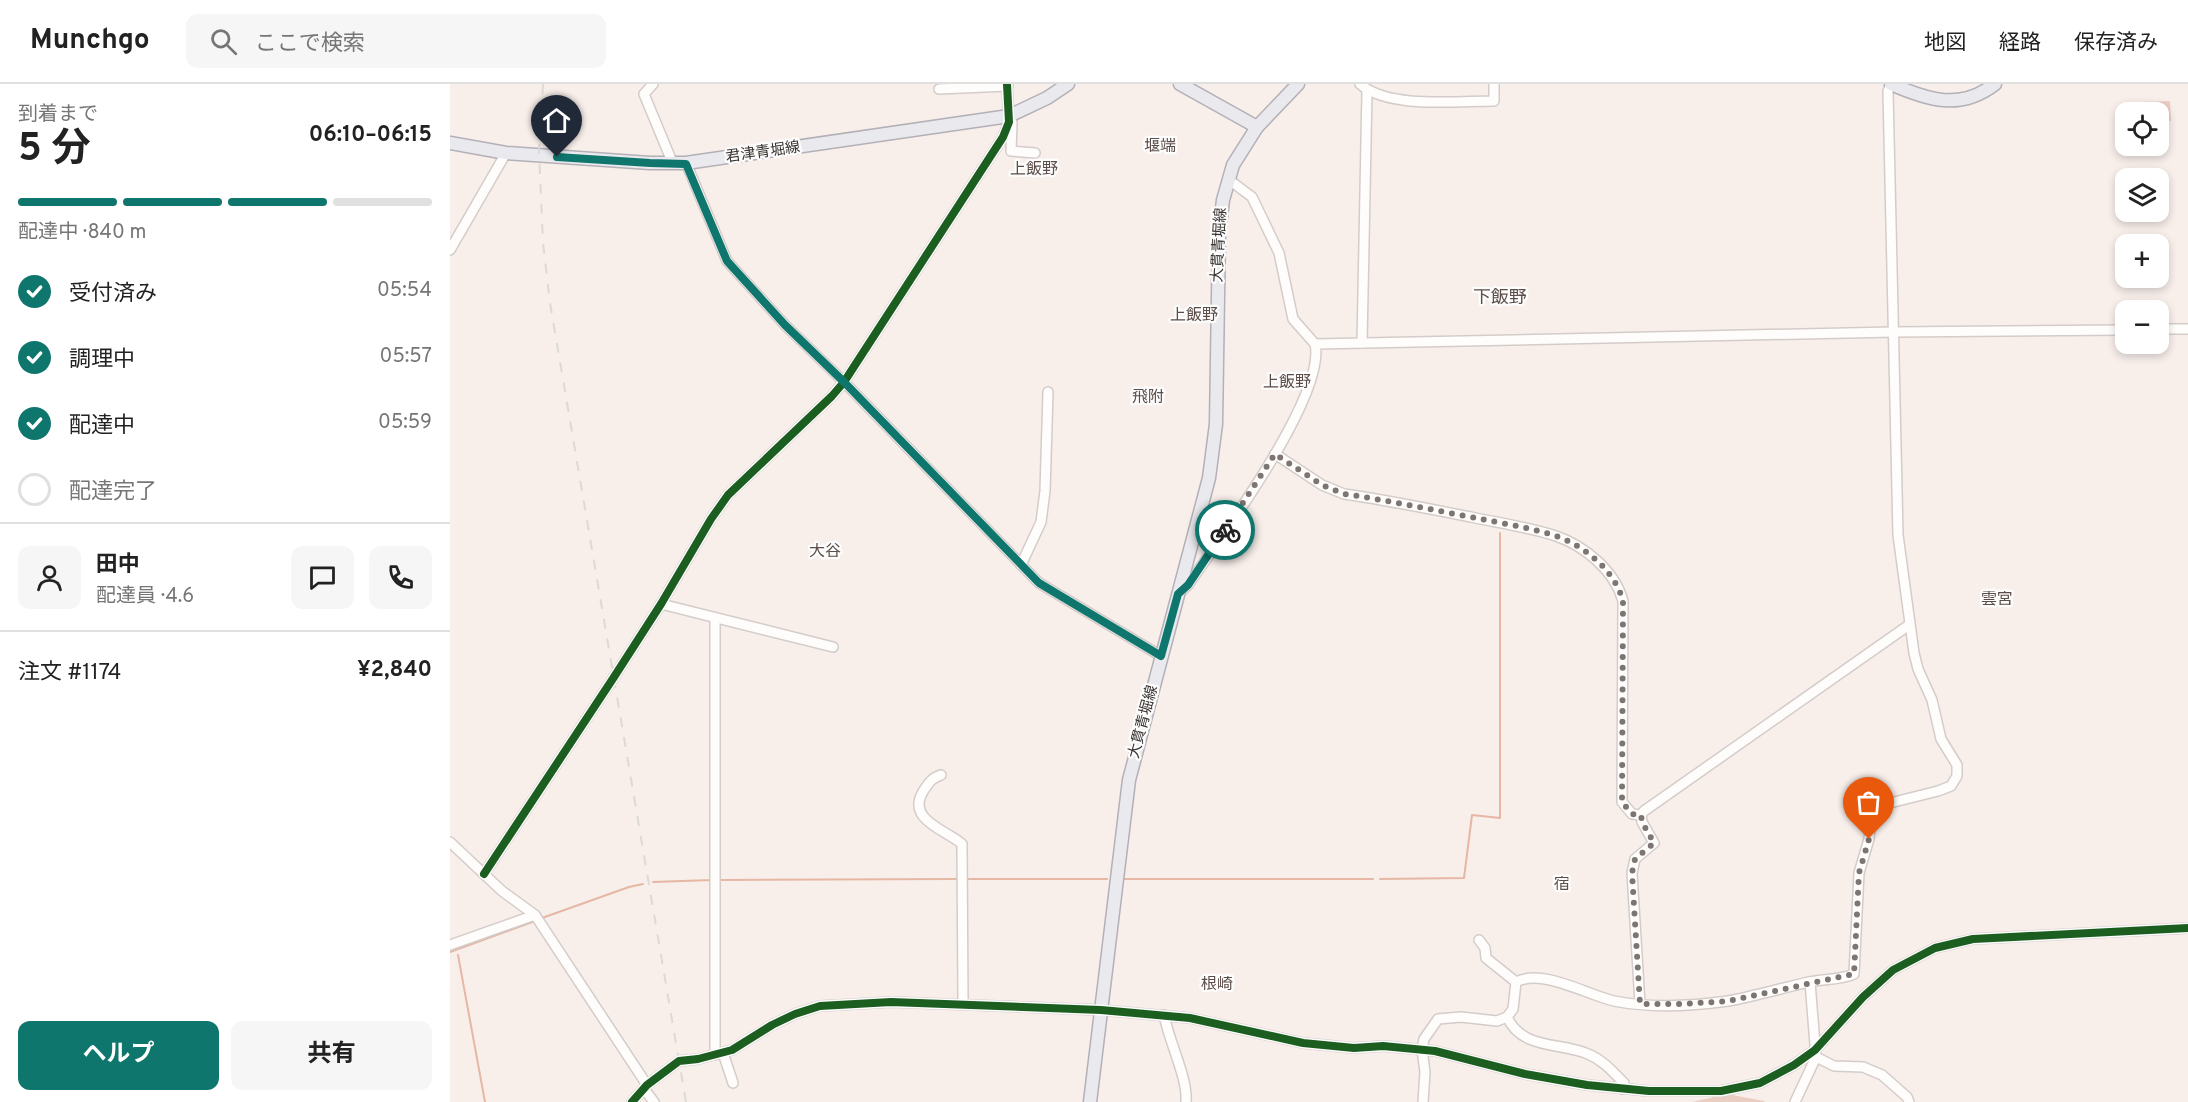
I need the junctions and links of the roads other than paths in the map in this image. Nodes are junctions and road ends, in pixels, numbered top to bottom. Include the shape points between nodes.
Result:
1 (653, 84) edge
2 (1068, 84) edge
3 (1180, 84) edge
4 (1299, 84) edge
5 (1494, 84) edge
6 (1891, 84) edge
7 (1995, 84) edge
8 (1007, 85) edge
9 (1364, 87) edge
10 (939, 89) dead end
11 (1011, 115) junction
12 (1257, 127) junction
13 (450, 143) edge
14 (506, 153) junction
15 (1035, 153) dead end
16 (673, 164) junction
17 (686, 164) junction
18 (1228, 179) junction
19 (450, 250) edge
20 (2169, 329) edge
21 (2188, 329) edge
22 (2115, 330) edge
23 (1894, 332) junction
24 (1362, 343) junction
25 (1315, 344) junction
26 (844, 382) junction
27 (1048, 392) dead end
28 (1275, 454) junction
29 (1021, 565) junction
30 (1178, 594) junction
31 (661, 604) junction
32 (715, 618) junction
33 (1908, 625) junction
34 (833, 647) dead end
35 (1161, 656) junction
36 (941, 775) dead end
37 (1641, 815) junction
38 (450, 842) edge
39 (484, 874) junction
40 (535, 915) junction
41 (2188, 928) edge
42 (1479, 940) dead end
43 (450, 945) edge
44 (1516, 982) junction
45 (1810, 982) junction
46 (963, 1003) junction
47 (1640, 1004) junction
48 (1101, 1010) junction
49 (1164, 1015) junction
50 (1507, 1017) junction
51 (1422, 1049) junction
52 (719, 1054) junction
53 (1815, 1054) junction
54 (734, 1083) dead end
55 (645, 1087) junction
56 (1622, 1089) junction
57 (632, 1102) edge
58 (654, 1102) edge
59 (1090, 1102) edge
60 (1186, 1102) edge
61 (1423, 1102) edge
62 (1795, 1102) edge
63 (1909, 1102) edge

1 - 16 street via 644,94
2 - 11 main road, 君津青堀線
3 - 12 main road
4 - 12 main road, 大貫青堀線
5 - 9 street via 1494,101 1391,99
6 - 7 main road via 1920,97 1945,101 1970,98
6 - 23 street via 1888,102
8 - 10 street
8 - 11 street
9 - 24 street
11 - 15 street via 1010,149 1014,153
11 - 17 main road, 君津青堀線
11 - 26 street via 1003,137
12 - 18 main road, 大貫青堀線
13 - 14 main road, 君津青堀線
14 - 16 main road, 君津青堀線
14 - 19 street
16 - 17 main road, 君津青堀線
17 - 26 street via 727,261
18 - 25 street via 1251,197 1279,253 1293,319
18 - 30 main road, 大貫青堀線 via 1219,234 1214,447
20 - 21 street
22 - 23 street
23 - 24 street
23 - 33 street via 1898,535
24 - 25 street
25 - 28 street via 1315,362 1307,388 1295,421
26 - 29 street
26 - 31 street via 728,495
27 - 29 street via 1046,491 1041,522
28 - 30 street via 1188,585
28 - 37 street via 1322,485 1344,494 1557,536 1594,558 1620,589 1623,601 1622,802 1632,814
29 - 35 street via 1039,583
30 - 35 main road, 大貫青堀線
31 - 32 street
31 - 39 street
32 - 34 street
32 - 52 street
33 - 37 street
33 - 45 street via 1918,669 1928,687 1941,739 1957,765 1957,776 1951,786 1878,806 1872,812 1859,873 1854,974
35 - 48 main road, 大貫青堀線 via 1129,780
36 - 46 street via 932,778 918,799 918,807 940,831 962,844
37 - 47 street via 1654,843 1635,859 1632,873
38 - 39 street
39 - 40 street
40 - 43 street
40 - 55 street
41 - 53 street via 1973,939 1935,948 1879,982
42 - 44 street via 1486,958
44 - 47 street via 1544,980 1611,1000
44 - 50 street via 1513,1009
45 - 47 street via 1728,1001
45 - 53 street
46 - 48 street
46 - 52 street via 820,1006 795,1014
48 - 49 street
48 - 59 main road, 大貫青堀線
49 - 51 street via 1223,1023 1303,1043
49 - 60 street via 1187,1089
50 - 51 street via 1438,1019
50 - 56 street via 1512,1027 1526,1038 1587,1053 1600,1061 1624,1083
51 - 56 street via 1525,1074
51 - 61 street
52 - 54 street
52 - 55 street via 679,1061
53 - 56 street via 1776,1076 1738,1089
53 - 62 street
53 - 63 street via 1834,1066 1863,1067 1882,1075
55 - 57 street
55 - 58 street

